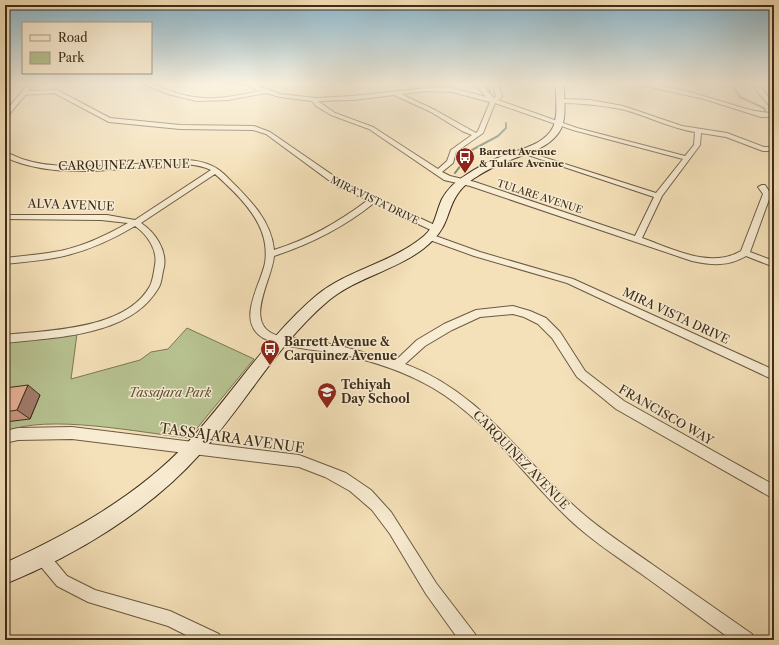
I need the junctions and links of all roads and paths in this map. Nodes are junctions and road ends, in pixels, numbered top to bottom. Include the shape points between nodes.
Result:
1 (95, 113) edge
2 (332, 113) edge
3 (436, 113) edge
4 (488, 113) edge
5 (528, 113) edge
6 (559, 113) edge
7 (635, 113) edge
8 (755, 113) edge
9 (774, 115) edge
10 (559, 124) junction
11 (698, 131) junction
12 (476, 135) junction
13 (774, 149) edge
14 (522, 152) junction
15 (5, 154) edge
16 (688, 158) junction
17 (216, 170) junction
18 (437, 172) junction
19 (462, 182) junction
20 (768, 192) edge
21 (658, 196) junction
22 (374, 199) junction
23 (5, 217) edge
24 (136, 223) junction
25 (433, 233) junction
26 (638, 239) junction
27 (744, 253) junction
28 (271, 254) junction
29 (5, 261) edge
30 (774, 264) edge
31 (5, 339) edge
32 (282, 339) junction
33 (397, 365) junction
34 (774, 375) edge
35 (5, 437) edge
36 (193, 448) junction
37 (774, 492) edge
38 (42, 557) junction
39 (5, 574) edge
40 (214, 640) edge
41 (469, 640) edge
42 (746, 640) edge

1 - 22 street, MIRA VISTA DRIVE via 108,120 180,127 242,128 268,133 341,185
2 - 18 street, TULARE AVENUE via 371,128
3 - 12 street
4 - 12 street via 481,132
5 - 10 street
6 - 10 street
7 - 11 street
8 - 9 street
10 - 14 street via 547,139
10 - 16 street
11 - 13 street via 727,135 762,149
11 - 16 street via 697,145
12 - 18 street via 457,147 448,166
14 - 19 street via 489,166
14 - 21 street
15 - 17 street, CARQUINEZ AVENUE via 33,165 55,167 189,162
16 - 21 street
17 - 24 street
17 - 28 street, CARQUINEZ AVENUE via 250,205 264,227
18 - 19 street, TULARE AVENUE
19 - 25 street via 450,195 441,221
19 - 26 street, TULARE AVENUE
20 - 27 street
21 - 26 street
22 - 25 street, MIRA VISTA DRIVE
22 - 28 street via 349,220 331,230
23 - 24 street, ALVA AVENUE via 110,218
24 - 29 street via 101,240 60,254
24 - 31 street via 153,238 160,257 160,276 153,292 138,308 94,328
25 - 32 street via 413,250 349,280 315,305
25 - 34 street, MIRA VISTA DRIVE via 477,254 570,281
26 - 27 street, TULARE AVENUE via 692,258 715,262 733,261
27 - 30 street
28 - 32 street, CARQUINEZ AVENUE via 254,314 261,331 268,336
32 - 33 street, CARQUINEZ AVENUE via 334,348
32 - 36 street
33 - 37 street, FRANCISCO WAY via 421,343 479,313 513,310 527,314 542,321 556,335 581,374 620,405
33 - 42 street, CARQUINEZ AVENUE via 440,386 482,417 568,509 607,542
35 - 36 street, TASSAJARA AVENUE via 18,434 72,433
36 - 38 street via 150,490 98,527
36 - 41 street, TASSAJARA AVENUE via 299,461 355,486 380,509 427,582
38 - 39 street
38 - 40 street via 62,581 93,597 170,619

